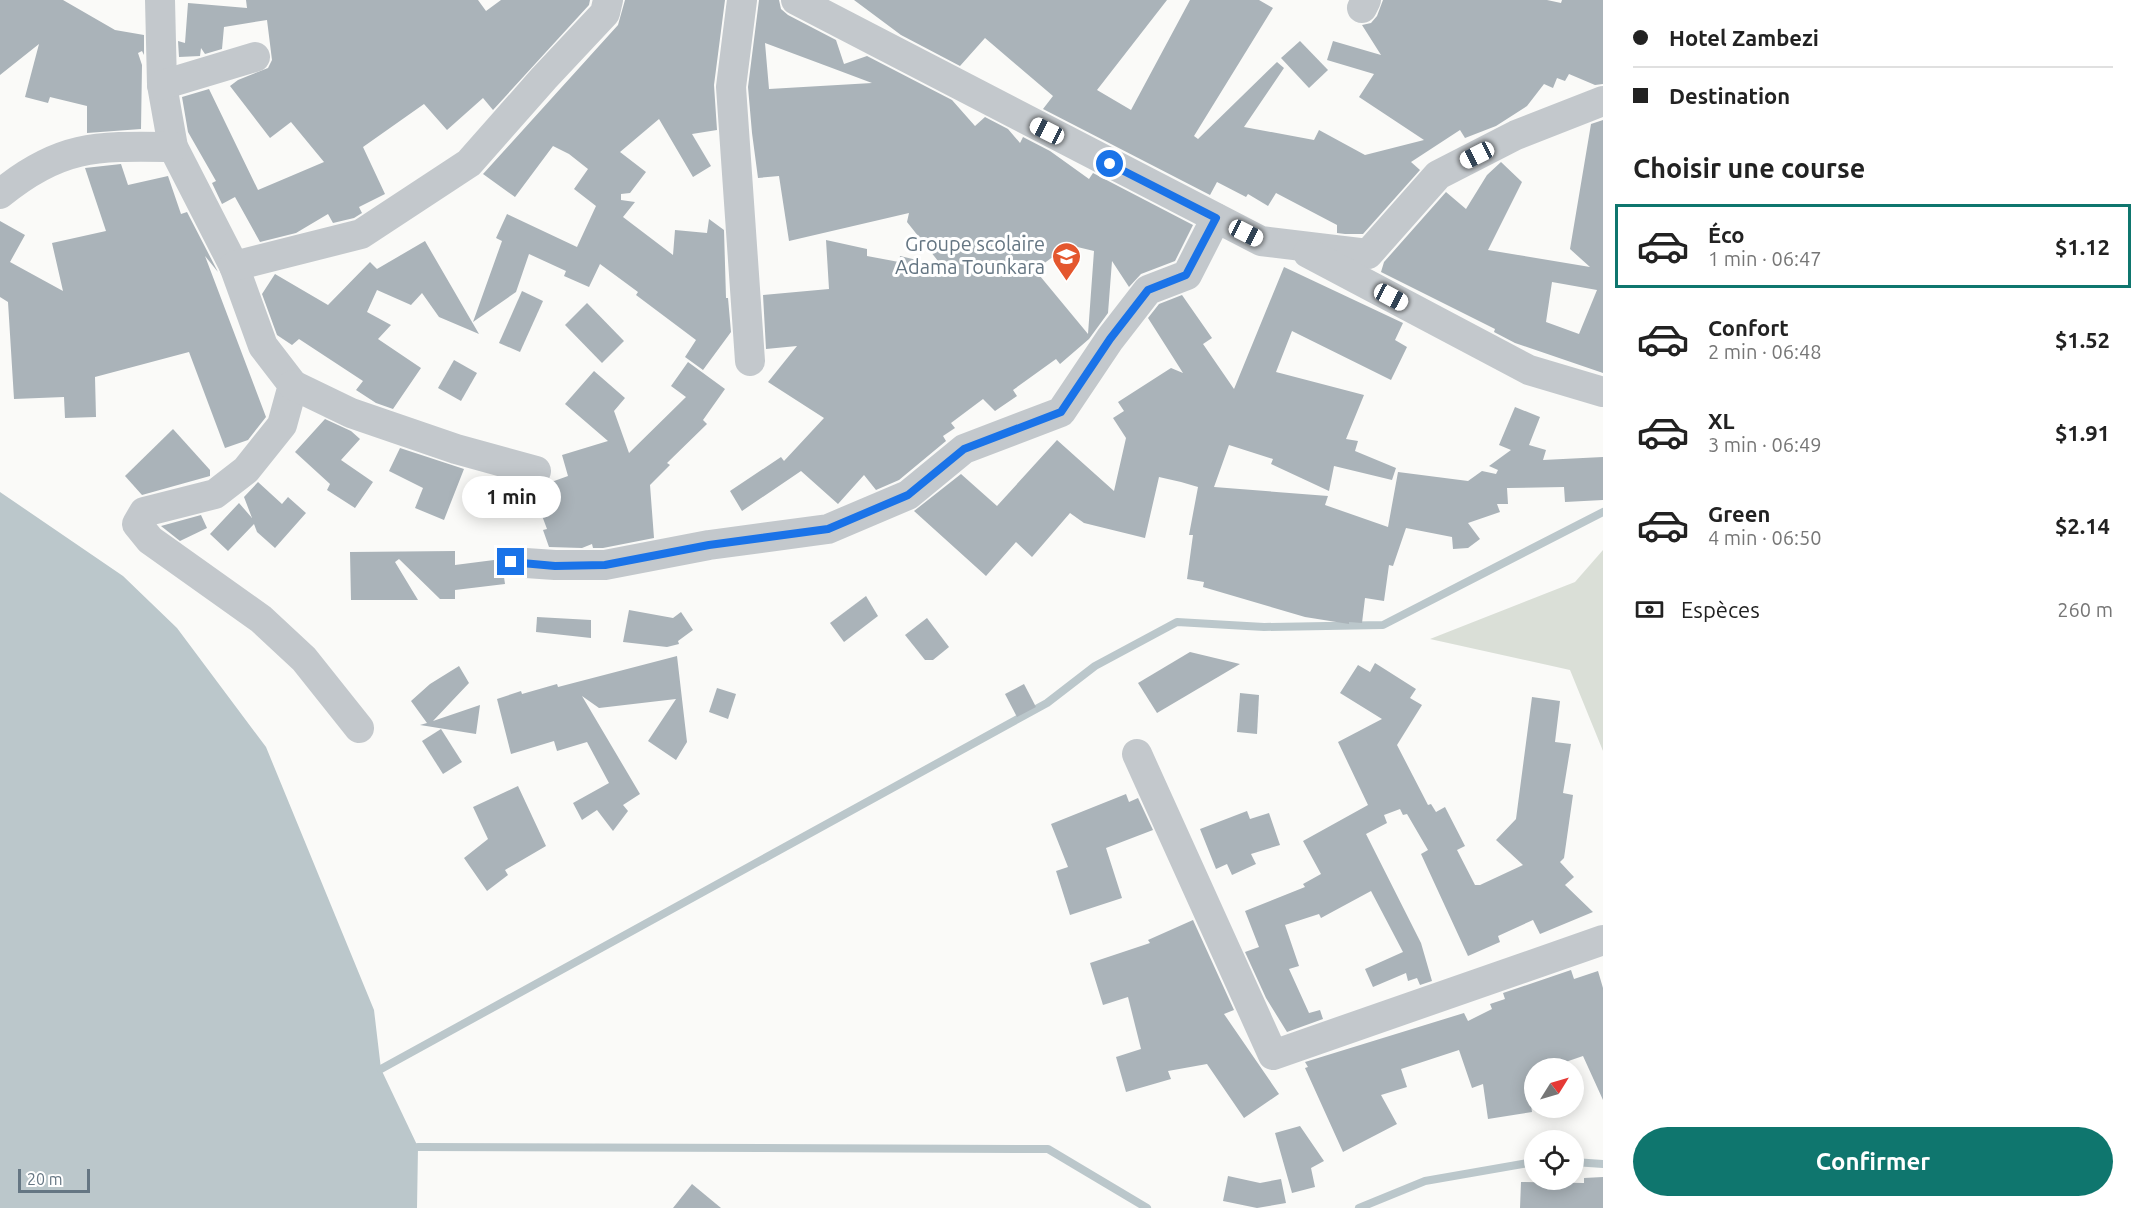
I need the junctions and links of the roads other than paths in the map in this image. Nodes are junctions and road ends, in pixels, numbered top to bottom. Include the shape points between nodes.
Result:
1 (160, 0) edge
2 (608, 0) edge
3 (742, 0) edge
4 (796, 0) edge
5 (255, 57) dead end
6 (162, 85) junction
7 (1603, 101) edge
8 (173, 147) junction
9 (0, 194) edge
10 (1216, 218) junction
11 (1292, 244) junction
12 (234, 266) junction
13 (750, 361) dead end
14 (293, 385) junction
15 (1603, 392) edge
16 (536, 471) dead end
17 (511, 562) dead end
18 (359, 728) dead end
19 (1137, 754) dead end
20 (1603, 940) edge

1 - 6 street
2 - 12 street via 605,13 469,163 361,234
3 - 13 street via 731,87
4 - 10 street
5 - 6 street
6 - 8 street
7 - 11 street via 1516,135 1438,175 1368,254
8 - 9 street via 78,150 54,159
8 - 12 street
10 - 11 street via 1261,241
10 - 17 street via 1186,275 1148,290 1061,412 964,449 908,495 828,529 709,545 605,565
11 - 15 street via 1529,370
12 - 14 street via 263,346
14 - 16 street via 351,413
14 - 18 street via 282,425 246,470 215,494 144,512 137,524 150,540 261,619 304,659
19 - 20 street via 1273,1055

